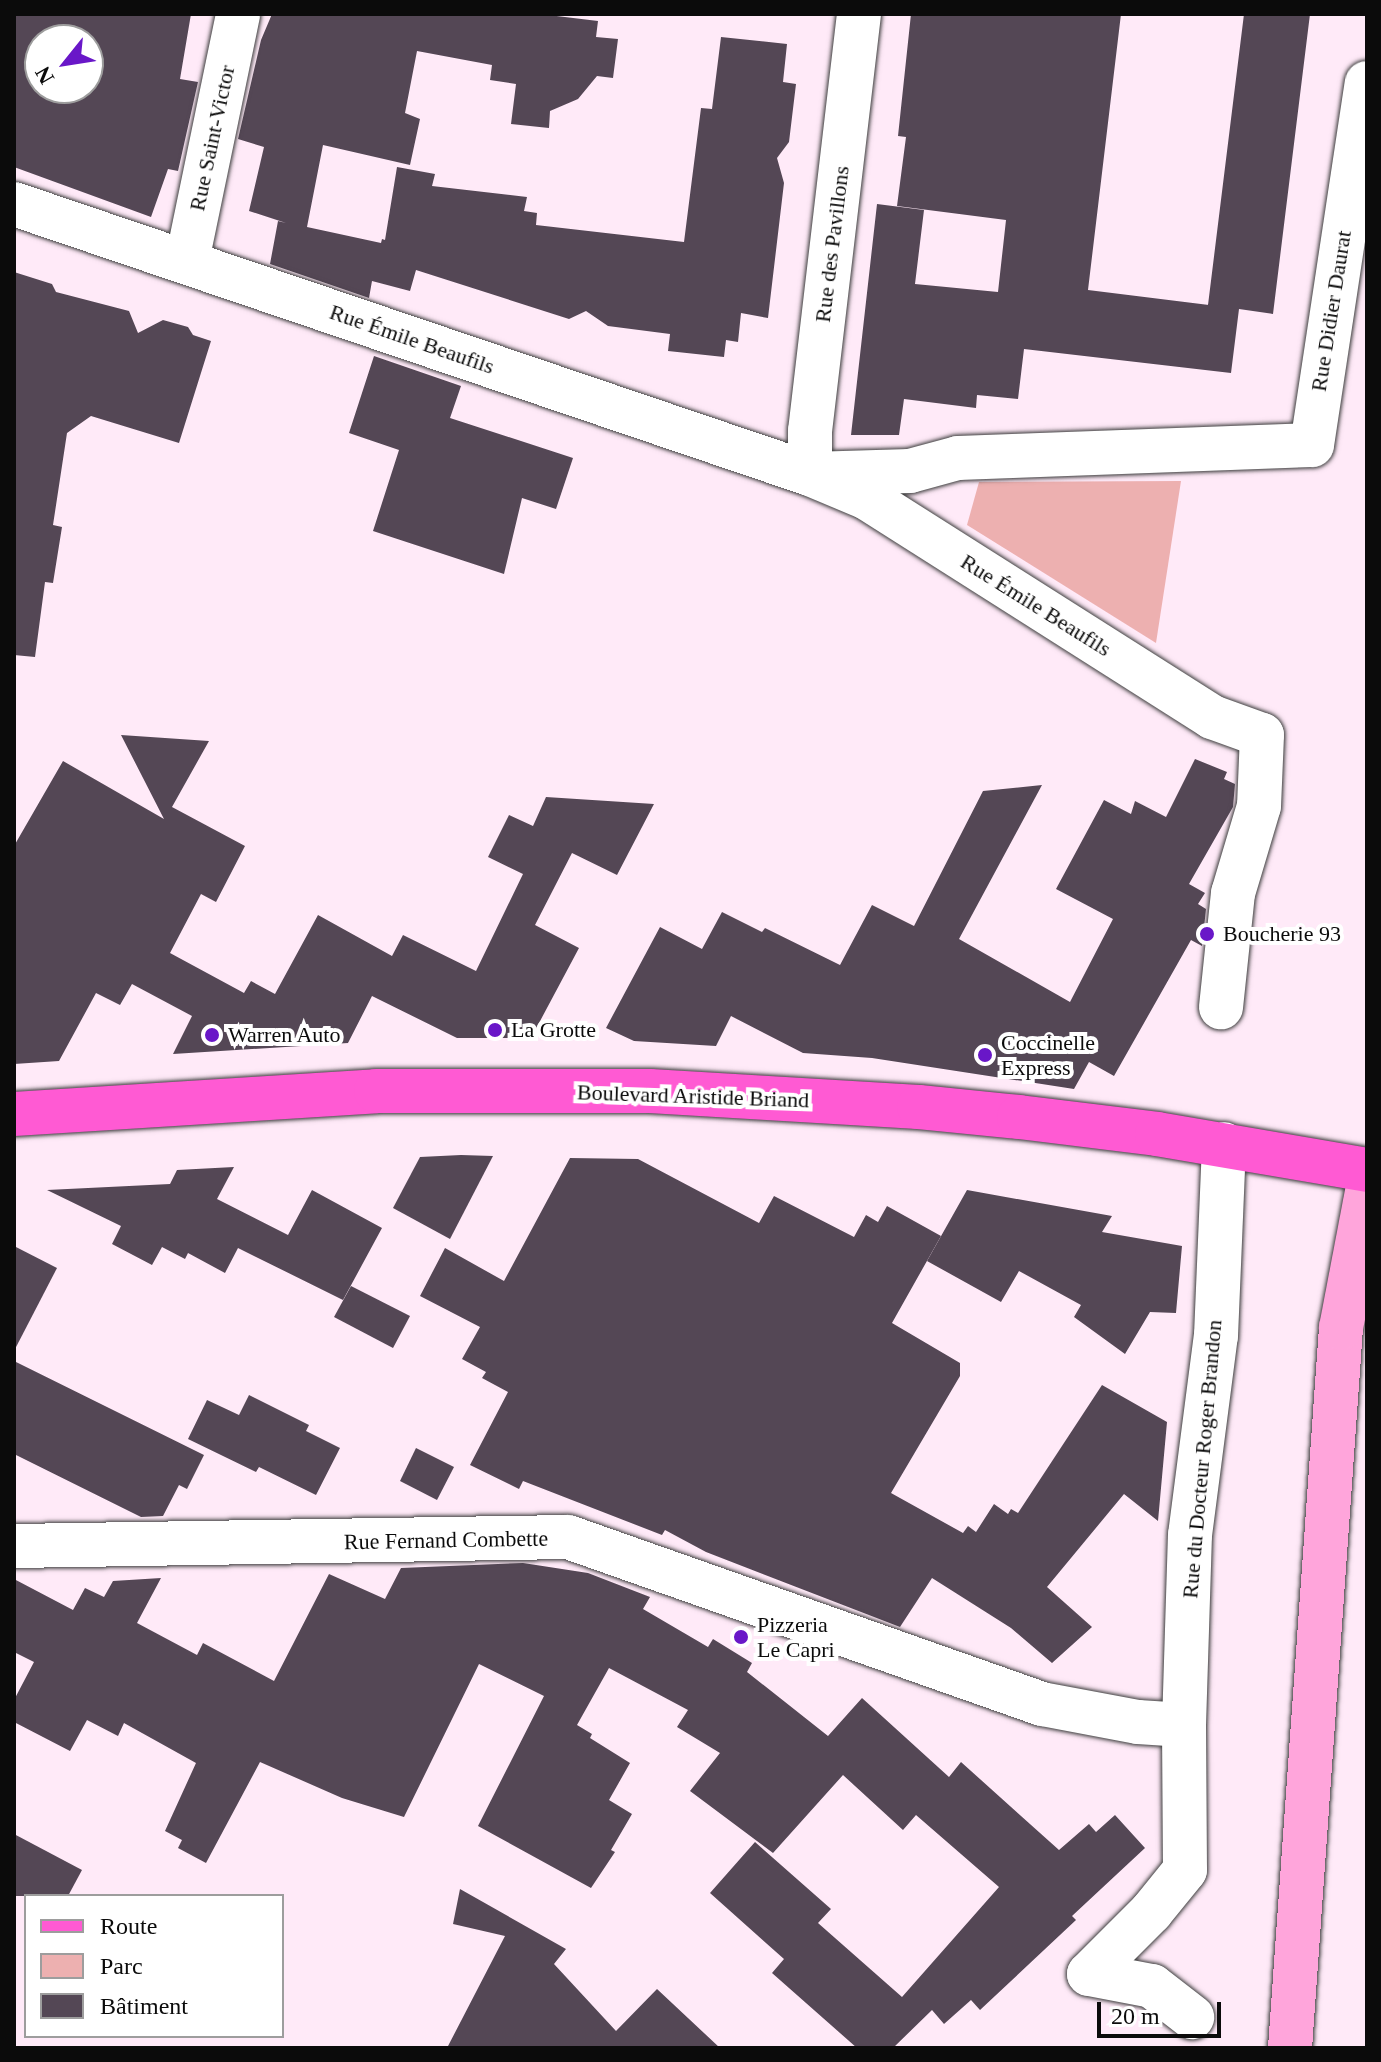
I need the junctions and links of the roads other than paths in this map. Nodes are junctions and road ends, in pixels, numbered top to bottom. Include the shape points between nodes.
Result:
1 (238, 14) edge
2 (859, 14) edge
3 (1367, 83) edge
4 (14, 204) edge
5 (187, 261) junction
6 (1312, 445) joint
7 (810, 474) junction
8 (1221, 1007) dead end
9 (14, 1114) edge
10 (1224, 1144) junction
11 (1367, 1170) edge
12 (1367, 1192) edge
13 (14, 1546) edge
14 (1184, 1725) junction
15 (1192, 2017) dead end
16 (1290, 2048) edge

1 - 5 street, Rue Saint-Victor
2 - 7 street, Rue des Pavillons via 810,431
3 - 6 street, Rue Didier Daurat
4 - 5 street, Rue Émile Beaufils
5 - 7 street, Rue Émile Beaufils
6 - 7 street, Rue Émile Beaufils via 958,458 910,471
7 - 8 street, Rue Émile Beaufils via 867,498 1212,717 1262,735 1259,806 1233,893
9 - 10 main road, Boulevard Aristide Briand via 376,1091 650,1091 919,1107
10 - 11 main road, Boulevard Aristide Briand
10 - 14 street, Rue du Docteur Roger Brandon via 1216,1336 1190,1535
12 - 16 street via 1341,1328
13 - 14 street, Rue Fernand Combette via 568,1537 1042,1704
14 - 15 street, Rue du Docteur Roger Brandon via 1185,1870 1089,1974 1152,1986

